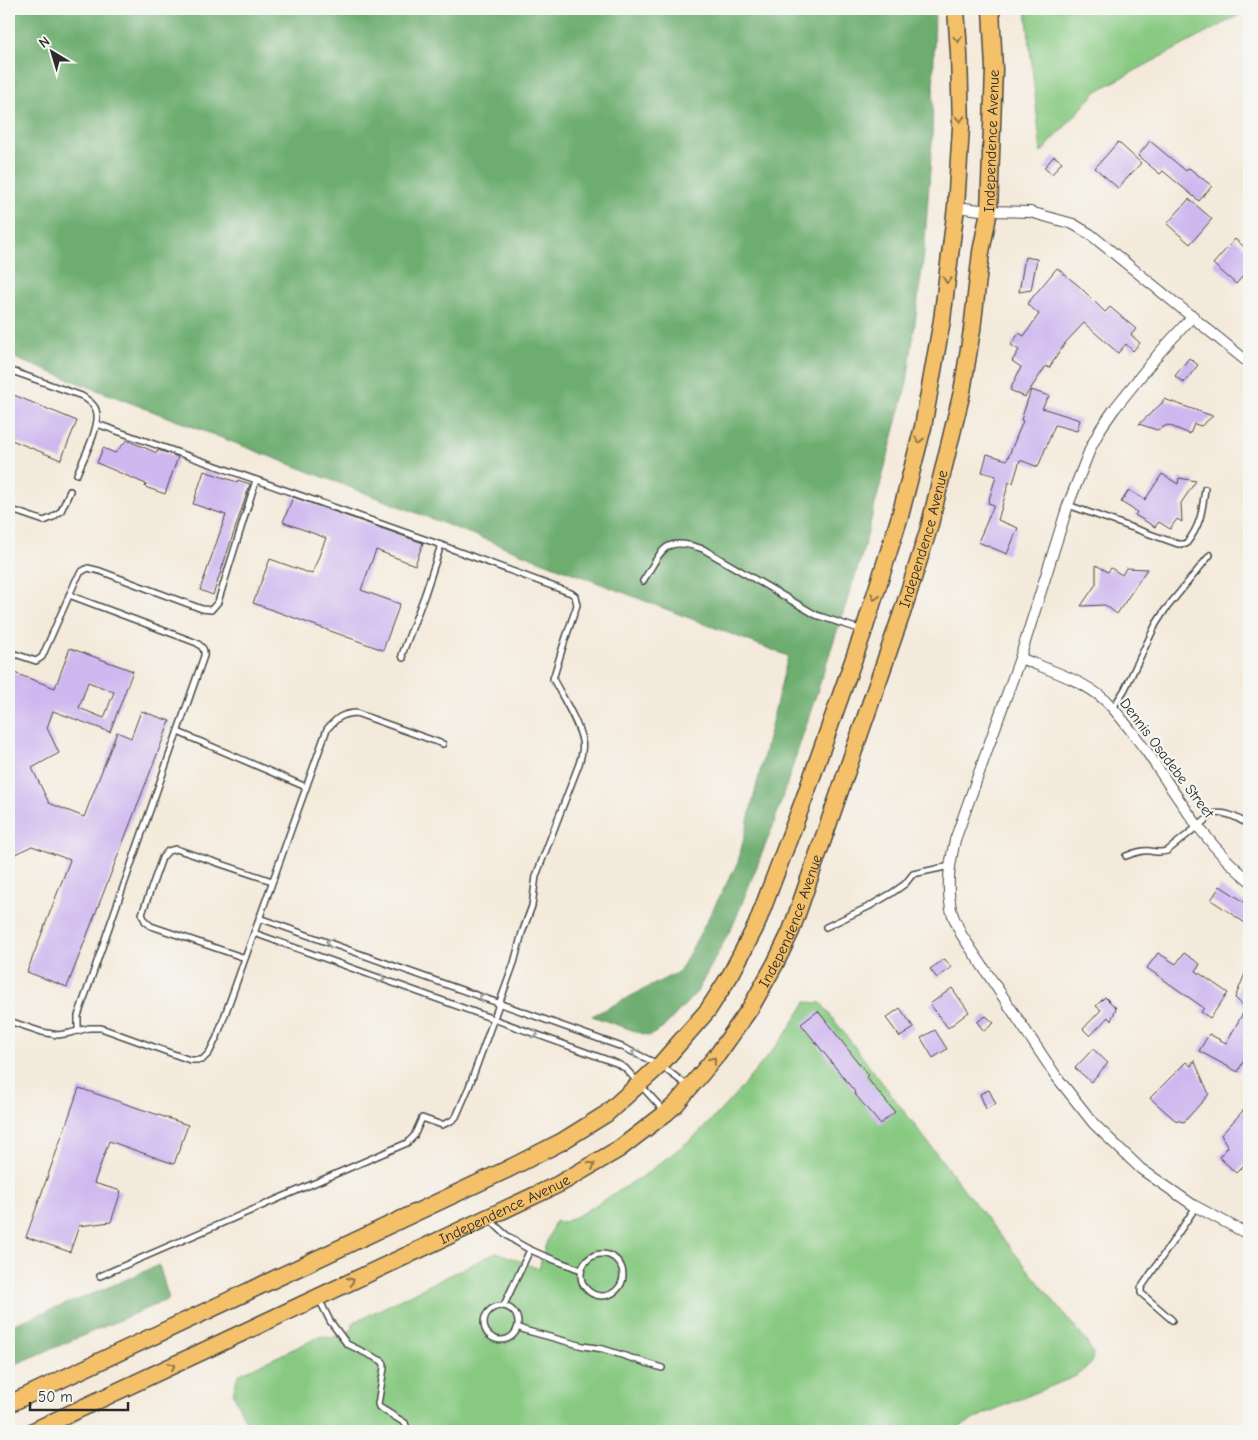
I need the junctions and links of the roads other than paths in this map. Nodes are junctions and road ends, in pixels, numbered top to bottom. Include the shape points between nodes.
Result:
1 (956, 9) edge
2 (990, 9) edge
3 (956, 206) junction
4 (989, 211) junction
5 (1193, 316) junction
6 (1249, 363) edge
7 (9, 370) edge
8 (97, 424) junction
9 (77, 474) dead end
10 (256, 480) junction
11 (1205, 489) dead end
12 (70, 491) dead end
13 (1068, 504) junction
14 (9, 509) edge
15 (441, 545) junction
16 (1210, 555) dead end
17 (644, 581) dead end
18 (69, 595) junction
19 (864, 630) junction
20 (9, 652) edge
21 (403, 658) dead end
22 (1020, 658) junction
23 (1113, 709) junction
24 (178, 732) junction
25 (443, 744) dead end
26 (306, 786) junction
27 (1249, 825) edge
28 (1199, 826) junction
29 (1126, 856) dead end
30 (950, 866) junction
31 (1249, 880) edge
32 (272, 882) junction
33 (260, 918) junction
34 (826, 927) dead end
35 (254, 933) junction
36 (245, 958) junction
37 (499, 1003) junction
38 (494, 1019) junction
39 (9, 1021) edge
40 (78, 1031) junction
41 (660, 1066) junction
42 (639, 1083) junction
43 (691, 1087) junction
44 (666, 1114) junction
45 (1196, 1206) junction
46 (488, 1217) junction
47 (1249, 1232) edge
48 (530, 1250) junction
49 (581, 1270) junction
50 (100, 1276) dead end
51 (318, 1296) junction
52 (504, 1305) junction
53 (1172, 1320) dead end
54 (518, 1327) junction
55 (662, 1368) dead end
56 (9, 1404) edge
57 (33, 1431) edge
58 (408, 1431) edge

1 -> 3 main road, Independence Avenue via 960,128
2 - 4 main road, Independence Avenue via 994,69
3 - 4 street
3 -> 19 main road, Independence Avenue via 942,320 922,427 900,516
4 - 5 street via 1030,212 1073,224
43 -> 4 main road, Independence Avenue via 751,1007 791,931 903,610 929,528 962,392
5 - 6 street
5 - 13 street via 1160,352 1101,428
7 - 8 lane via 92,402 97,410
8 - 9 lane
8 - 10 lane
10 - 15 lane
10 - 18 lane via 218,602 211,610 88,568 81,572
11 - 13 lane via 1201,519 1186,544 1178,544
12 - 14 lane via 61,511 44,521
13 - 22 street
15 - 21 lane
15 - 37 lane via 571,593 577,605 553,679 578,726 583,751 536,876 532,906
16 - 23 lane via 1164,610
17 - 19 lane via 663,550 674,543 686,543 703,549 816,616
18 - 20 lane via 39,659 36,661
18 - 24 lane via 203,647 204,656
19 - 41 main road, Independence Avenue via 756,926 708,1010
22 - 23 street, Dennis Osadebe Street via 1088,688
22 - 30 street via 955,840
23 - 28 street, Dennis Osadebe Street
24 - 26 lane
24 - 40 lane via 78,1016
25 - 26 lane via 356,713 345,714 327,728
26 - 32 lane
27 - 28 lane via 1220,812
28 - 29 lane via 1167,851 1137,852
28 - 31 street, Dennis Osadebe Street via 1235,869
30 - 34 lane via 914,874 892,893
30 - 45 street via 948,889 951,911 961,934 1056,1076 1094,1124 1140,1168
32 - 33 lane
32 - 36 lane via 176,849 168,851 162,858 142,914 150,926
33 - 35 lane
37 -> 33 lane
35 - 36 lane
35 -> 38 lane
36 - 40 lane via 217,1037 202,1060 190,1060 101,1028
37 - 38 lane
41 -> 37 lane via 622,1047
38 -> 42 lane via 616,1063
38 - 50 lane via 469,1087 452,1121 442,1125 422,1118 407,1143
39 - 40 lane via 58,1035
41 - 42 main road, Independence Avenue
41 - 43 lane
42 - 44 lane
42 - 56 main road, Independence Avenue via 606,1114 561,1142
43 - 44 main road, Independence Avenue
46 -> 44 main road, Independence Avenue via 559,1184 619,1149
45 - 47 street
45 - 53 lane via 1141,1288 1141,1293
46 - 48 lane via 507,1237
51 -> 46 main road, Independence Avenue
48 - 49 lane
48 - 52 lane
49 - 49 lane via 582,1285 595,1296 612,1294 622,1284 624,1276 621,1265 607,1254 591,1256
57 -> 51 main road, Independence Avenue
51 - 58 lane via 330,1321 347,1344 384,1364 378,1404 405,1423
52 - 54 lane via 516,1315
52 - 54 lane via 487,1312 483,1324 487,1334 504,1340 516,1333
54 - 55 lane

